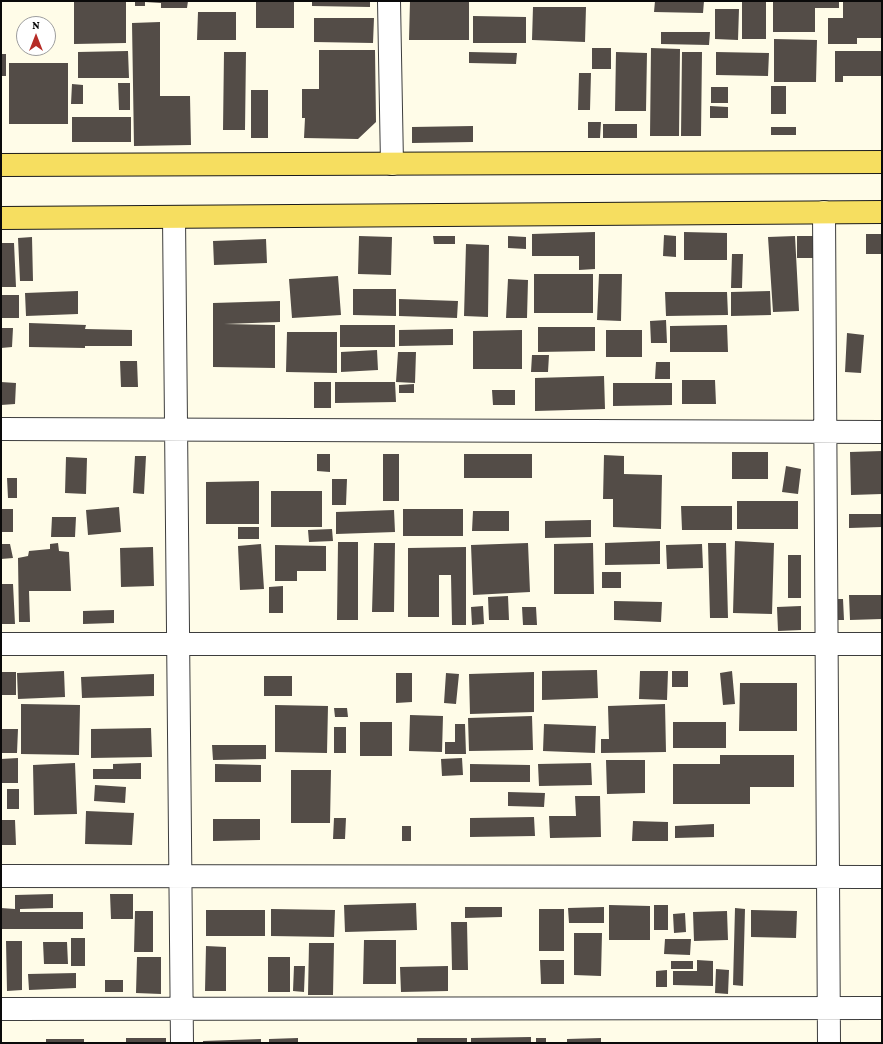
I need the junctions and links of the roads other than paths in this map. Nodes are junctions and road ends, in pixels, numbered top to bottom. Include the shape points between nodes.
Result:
1 (389, 1) edge
2 (882, 162) edge
3 (392, 164) junction
4 (1, 165) edge
5 (824, 212) junction
6 (882, 212) edge
7 (174, 217) junction
8 (1, 218) edge
9 (1, 429) edge
10 (176, 430) junction
11 (825, 432) junction
12 (882, 432) edge
13 (1, 644) edge
14 (178, 644) junction
15 (826, 644) junction
16 (882, 644) edge
17 (1, 876) edge
18 (180, 876) junction
19 (828, 877) junction
20 (882, 877) edge
21 (829, 1008) junction
22 (882, 1008) edge
23 (182, 1009) junction
24 (1, 1010) edge
25 (182, 1043) edge
26 (829, 1043) edge

1 - 3 street
2 - 3 main road
3 - 4 main road
5 - 6 main road
5 - 7 main road
5 - 11 street
7 - 8 main road
7 - 10 street
9 - 10 street
10 - 11 street
10 - 14 street
11 - 12 street
11 - 15 street
13 - 14 street
14 - 15 street
14 - 18 street
15 - 16 street
15 - 19 street
17 - 18 street
18 - 19 street
18 - 23 street
19 - 20 street
19 - 21 street
21 - 22 street
21 - 23 street
21 - 26 street
23 - 24 street
23 - 25 street

